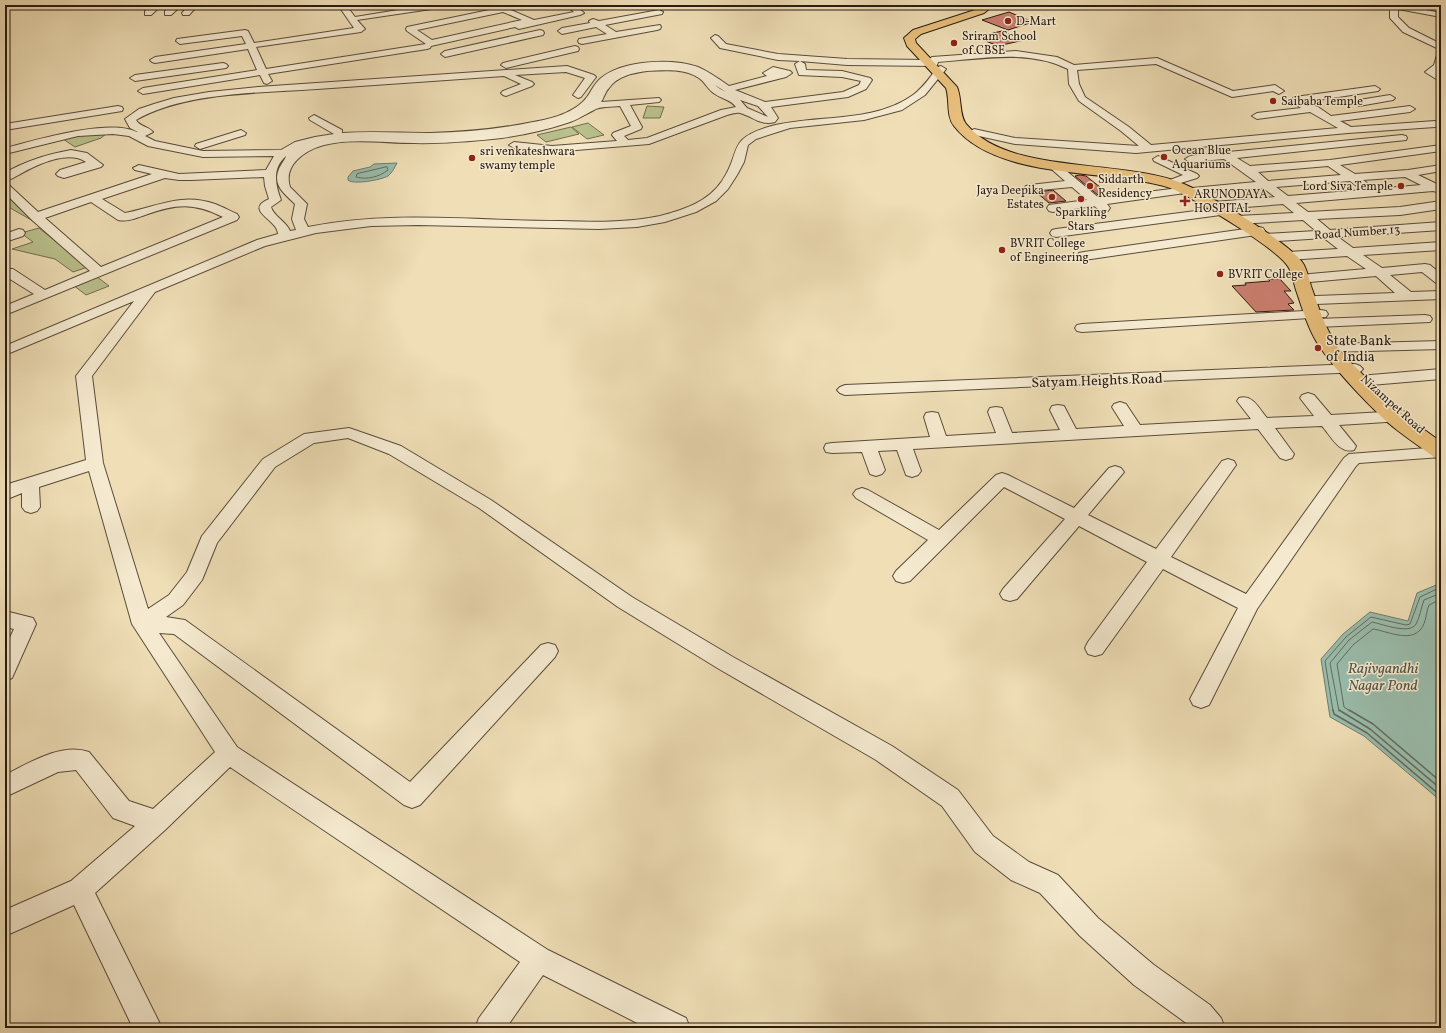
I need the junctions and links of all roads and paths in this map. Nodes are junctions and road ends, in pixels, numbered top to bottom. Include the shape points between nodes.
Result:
1 (158, 5) edge
2 (178, 5) edge
3 (194, 5) edge
4 (342, 5) edge
5 (570, 5) edge
6 (989, 5) edge
7 (995, 5) edge
8 (1430, 5) edge
9 (441, 6) edge
10 (1391, 6) edge
11 (351, 7) edge
12 (1441, 7) edge
13 (514, 10) edge
14 (639, 10) dead end
15 (596, 12) dead end
16 (659, 12) dead end
17 (148, 13) dead end
18 (168, 13) dead end
19 (186, 13) dead end
20 (584, 15) junction
21 (1441, 15) edge
22 (358, 18) junction
23 (458, 19) junction
24 (543, 21) junction
25 (242, 23) dead end
26 (597, 24) junction
27 (632, 24) dead end
28 (469, 26) junction
29 (553, 26) junction
30 (657, 27) dead end
31 (455, 28) dead end
32 (361, 29) junction
33 (605, 29) junction
34 (545, 32) dead end
35 (245, 33) junction
36 (435, 33) dead end
37 (483, 33) junction
38 (329, 35) junction
39 (615, 35) junction
40 (566, 36) junction
41 (415, 37) junction
42 (715, 38) dead end
43 (180, 41) dead end
44 (500, 42) junction
45 (251, 46) junction
46 (510, 47) dead end
47 (1441, 47) edge
48 (575, 49) dead end
49 (445, 54) dead end
50 (1441, 55) edge
51 (539, 57) junction
52 (343, 59) junction
53 (155, 60) dead end
54 (575, 61) dead end
55 (234, 64) dead end
56 (800, 64) dead end
57 (438, 67) dead end
58 (934, 68) junction
59 (1073, 68) junction
60 (423, 69) dead end
61 (262, 71) junction
62 (550, 71) junction
63 (502, 74) junction
64 (776, 77) dead end
65 (135, 78) dead end
66 (290, 78) dead end
67 (431, 79) junction
68 (1441, 79) edge
69 (522, 81) junction
70 (268, 82) junction
71 (322, 86) junction
72 (455, 88) dead end
73 (224, 89) dead end
74 (727, 89) junction
75 (1375, 89) dead end
76 (143, 91) dead end
77 (242, 92) junction
78 (580, 92) junction
79 (506, 93) dead end
80 (337, 95) dead end
81 (1390, 98) dead end
82 (656, 100) dead end
83 (1296, 100) junction
84 (258, 102) dead end
85 (590, 102) junction
86 (740, 102) junction
87 (624, 104) junction
88 (1351, 104) dead end
89 (764, 105) junction
90 (1267, 105) dead end
91 (1327, 107) dead end
92 (118, 109) dead end
93 (1312, 109) junction
94 (1410, 109) dead end
95 (1257, 116) dead end
96 (314, 118) dead end
97 (1330, 119) junction
98 (1314, 121) dead end
99 (777, 123) junction
100 (1435, 124) dead end
101 (9, 127) edge
102 (1269, 127) dead end
103 (1349, 130) junction
104 (139, 132) junction
105 (338, 132) junction
106 (974, 132) junction
107 (241, 133) dead end
108 (396, 134) junction
109 (1150, 136) dead end
110 (1135, 137) junction
111 (1285, 137) junction
112 (1409, 137) dead end
113 (1370, 141) junction
114 (34, 143) junction
115 (626, 144) junction
116 (1210, 144) junction
117 (514, 145) dead end
118 (200, 146) junction
119 (1149, 149) junction
120 (5, 151) edge
121 (284, 153) junction
122 (297, 153) junction
123 (1397, 153) junction
124 (1226, 156) junction
125 (1374, 156) junction
126 (1158, 159) dead end
127 (1190, 159) dead end
128 (93, 162) dead end
129 (1440, 162) edge
130 (1330, 163) junction
131 (1054, 166) junction
132 (139, 168) dead end
133 (1245, 172) junction
134 (270, 173) junction
135 (1407, 173) junction
136 (164, 174) junction
137 (1216, 177) dead end
138 (1352, 177) junction
139 (5, 178) edge
140 (1074, 183) junction
141 (1264, 184) junction
142 (1192, 186) junction
143 (5, 187) edge
144 (1030, 188) dead end
145 (1438, 189) edge
146 (1373, 193) junction
147 (292, 197) junction
148 (92, 198) junction
149 (275, 200) junction
150 (1284, 200) junction
151 (1098, 203) junction
152 (1441, 205) edge
153 (1053, 208) dead end
154 (36, 217) junction
155 (1304, 217) junction
156 (1241, 221) junction
157 (1122, 224) junction
158 (301, 226) junction
159 (1441, 226) edge
160 (283, 230) junction
161 (19, 233) dead end
162 (1056, 233) dead end
163 (1328, 234) junction
164 (5, 238) edge
165 (1149, 246) junction
166 (1441, 246) edge
167 (1351, 253) junction
168 (1084, 256) dead end
169 (1291, 256) junction
170 (6, 272) edge
171 (99, 272) junction
172 (1379, 272) junction
173 (1310, 278) junction
174 (1441, 280) edge
175 (151, 289) junction
176 (44, 295) junction
177 (1441, 295) edge
178 (1407, 296) junction
179 (5, 311) edge
180 (1318, 315) junction
181 (1425, 319) dead end
182 (1082, 328) dead end
183 (5, 344) edge
184 (1441, 345) edge
185 (1333, 347) junction
186 (5, 351) edge
187 (1357, 375) junction
188 (1441, 375) edge
189 (845, 390) dead end
190 (1308, 398) dead end
191 (1245, 401) dead end
192 (1120, 407) dead end
193 (1058, 410) dead end
194 (996, 412) dead end
195 (932, 416) dead end
196 (1398, 416) junction
197 (1326, 420) junction
198 (1262, 424) junction
199 (1135, 431) junction
200 (1070, 435) junction
201 (1006, 438) junction
202 (940, 442) junction
203 (903, 444) junction
204 (1441, 445) edge
205 (868, 446) junction
206 (832, 448) dead end
207 (1441, 452) edge
208 (1286, 454) dead end
209 (1349, 454) junction
210 (1441, 459) edge
211 (95, 463) junction
212 (1228, 465) dead end
213 (876, 470) dead end
214 (912, 471) dead end
215 (1115, 472) dead end
216 (30, 484) junction
217 (5, 494) edge
218 (862, 494) dead end
219 (31, 507) dead end
220 (1076, 517) junction
221 (940, 539) junction
222 (1159, 559) junction
223 (903, 576) dead end
224 (1010, 594) dead end
225 (1249, 605) junction
226 (5, 619) edge
227 (142, 624) junction
228 (1095, 648) dead end
229 (548, 651) dead end
230 (5, 672) edge
231 (1201, 699) dead end
232 (230, 754) junction
233 (5, 786) edge
234 (157, 822) junction
235 (80, 890) junction
236 (5, 923) edge
237 (539, 959) junction
238 (144, 1026) edge
239 (489, 1028) edge
240 (676, 1028) edge
241 (1211, 1028) edge

1 - 17 street
2 - 18 street
3 - 19 street
4 - 32 street
5 - 20 street
6 - 58 main road, Nizampet Road via 976,13 911,36 911,44
7 - 58 main road, Nizampet Road via 977,16 918,35 917,44
8 - 12 street
9 - 22 street
9 - 23 street via 441,9
10 - 21 street
10 - 47 street via 1394,18 1406,30
11 - 22 street
13 - 23 street via 504,9
13 - 28 street
13 - 37 street via 530,21
14 - 20 street
15 - 20 street
16 - 26 street
20 - 24 street
20 - 26 street
20 - 29 street
22 - 32 street via 363,27
23 - 28 street
23 - 41 street via 410,29
24 - 29 street
24 - 37 street
25 - 35 street
26 - 33 street
26 - 40 street
27 - 33 street
28 - 31 street
28 - 37 street
29 - 40 street
30 - 39 street
32 - 38 street
33 - 39 street
33 - 40 street
34 - 44 street
35 - 43 street
35 - 45 street
36 - 41 street
37 - 41 street via 431,43
37 - 44 street
37 - 52 street via 431,45
38 - 45 street
38 - 52 street
39 - 40 street via 583,41
42 - 58 street via 723,46 778,57
44 - 46 street
44 - 49 street
45 - 53 street
45 - 61 street
48 - 51 street
50 - 68 street via 1438,66 1430,72
51 - 54 street via 554,66
51 - 57 street via 479,71 444,74
52 - 60 street via 354,81
52 - 61 street
55 - 65 street
56 - 89 street via 802,74 843,69 867,80 864,87 845,95
58 - 59 street via 1016,54 1057,60
58 - 99 street via 921,94 906,104 885,112
58 - 106 main road, Nizampet Road via 961,92 967,124
58 - 131 main road, Nizampet Road via 954,94 959,124 975,140 998,153 1023,161
59 - 83 street via 1157,61 1232,94 1274,88 1283,90
59 - 110 street via 1071,74 1076,93
61 - 70 street
61 - 76 street
62 - 63 street
62 - 69 street
62 - 78 street via 570,69 590,76
63 - 67 street
63 - 69 street
64 - 74 street
66 - 70 street
67 - 71 street via 370,83 340,92
67 - 72 street
69 - 79 street via 529,84
70 - 73 street
71 - 77 street via 298,88 263,98
71 - 80 street
74 - 85 street via 716,80 689,67 663,65 616,73 607,78
74 - 86 street
75 - 83 street
77 - 84 street
77 - 104 street via 173,102 138,113 130,120
78 - 85 street
78 - 108 street via 573,102 565,107 520,122
81 - 88 street
82 - 87 street
83 - 90 street
83 - 93 street
85 - 86 street via 599,99 604,86 618,76 661,68 700,75 713,89
85 - 87 street
85 - 108 street via 561,118 517,128 457,135
86 - 89 street via 758,102
86 - 99 street via 762,119
86 - 115 street via 725,112 649,141
87 - 115 street via 637,127 617,135
89 - 99 street
91 - 93 street
92 - 101 street
93 - 95 street
93 - 97 street
94 - 97 street
96 - 105 street
97 - 98 street
97 - 103 street
99 - 158 street via 744,144 739,161 717,194 698,207 659,220 618,224 535,225 406,221
100 - 103 street
101 - 114 street
102 - 111 street
103 - 111 street
103 - 113 street
104 - 114 street via 91,131
104 - 118 street
104 - 121 street via 152,144 203,154
105 - 108 street
105 - 118 street via 267,147 246,149
106 - 119 street via 1015,141
106 - 142 main road, Nizampet Road via 989,144 1019,156 1127,172
107 - 118 street
108 - 121 street via 331,137
108 - 122 street via 336,140
109 - 110 street
110 - 119 street
111 - 116 street
112 - 113 street
113 - 123 street
113 - 124 street
114 - 120 street
115 - 117 street via 552,149
116 - 119 street
116 - 124 street
121 - 122 street
121 - 134 street
122 - 147 street via 285,166 282,179
123 - 125 street
123 - 129 street
123 - 129 street
124 - 127 street
124 - 133 street
125 - 130 street
125 - 135 street
126 - 142 street
128 - 139 street via 79,154 70,154 22,167
129 - 135 street
130 - 133 street
130 - 138 street
131 - 140 street
131 - 142 main road, Nizampet Road via 1138,176
132 - 136 street
133 - 141 street
134 - 136 street via 191,177
134 - 149 street via 269,183
135 - 138 street
135 - 145 street
136 - 148 street
137 - 142 street
138 - 141 street
138 - 146 street
140 - 144 street
140 - 151 street
141 - 142 street
141 - 150 street
142 - 151 street
142 - 156 main road, Nizampet Road
143 - 154 street
145 - 146 street
146 - 150 street
147 - 149 street
147 - 158 street via 301,204
148 - 154 street
148 - 171 street via 122,217 162,204 187,203 209,206 233,218
149 - 160 street via 266,204 266,211
150 - 155 street
150 - 156 street
151 - 153 street
151 - 157 street
152 - 155 street via 1400,211
154 - 171 street
155 - 156 street
155 - 163 street
156 - 157 street
156 - 163 street, Road Number 13
156 - 165 street
156 - 169 main road, Nizampet Road
157 - 162 street
157 - 165 street
158 - 160 street
159 - 163 street, Road Number 13
160 - 175 street via 261,243
160 - 183 street via 241,245
161 - 164 street
163 - 167 street
165 - 168 street
166 - 167 street
167 - 169 street
167 - 172 street
169 - 173 main road, Nizampet Road
169 - 180 main road, Nizampet Road
170 - 176 street
171 - 176 street
172 - 173 street
172 - 174 street via 1425,268
172 - 178 street
173 - 180 main road, Nizampet Road
175 - 186 street
175 - 211 street via 84,376
176 - 179 street
177 - 178 street
178 - 180 street
180 - 181 street
180 - 182 street
180 - 185 main road, Nizampet Road
184 - 185 street
185 - 187 main road, Nizampet Road
187 - 188 street, Satyam Heights Road
187 - 189 street, Satyam Heights Road
187 - 196 main road, Nizampet Road
190 - 197 street
191 - 198 street
192 - 199 street
193 - 200 street
194 - 201 street
195 - 202 street
196 - 197 street
196 - 204 main road, Nizampet Road
196 - 207 main road, Nizampet Road
197 - 198 street
197 - 209 street
198 - 199 street
198 - 208 street
199 - 200 street
200 - 201 street
201 - 202 street
202 - 203 street
203 - 205 street
203 - 214 street
205 - 206 street
205 - 213 street
207 - 209 street via 1355,458
209 - 210 street via 1360,463
209 - 225 street
211 - 216 street
211 - 227 street
212 - 222 street
215 - 220 street
216 - 217 street via 7,491
216 - 219 street
218 - 221 street
220 - 221 street via 1002,479
220 - 222 street
220 - 224 street
221 - 223 street
222 - 225 street
222 - 228 street
225 - 231 street
226 - 230 street via 26,624
227 - 229 street via 178,626 412,797
227 - 232 street
227 - 241 street via 176,600 195,575 209,541 269,463 310,438 348,433 395,450 485,504 625,602 884,753 950,798 984,844 1020,871 1049,884 1089,927 1144,975 1200,1016
232 - 234 street
232 - 237 street
233 - 234 street via 56,762 81,759 121,810
234 - 235 street
235 - 236 street
235 - 238 street
237 - 239 street
237 - 240 street

